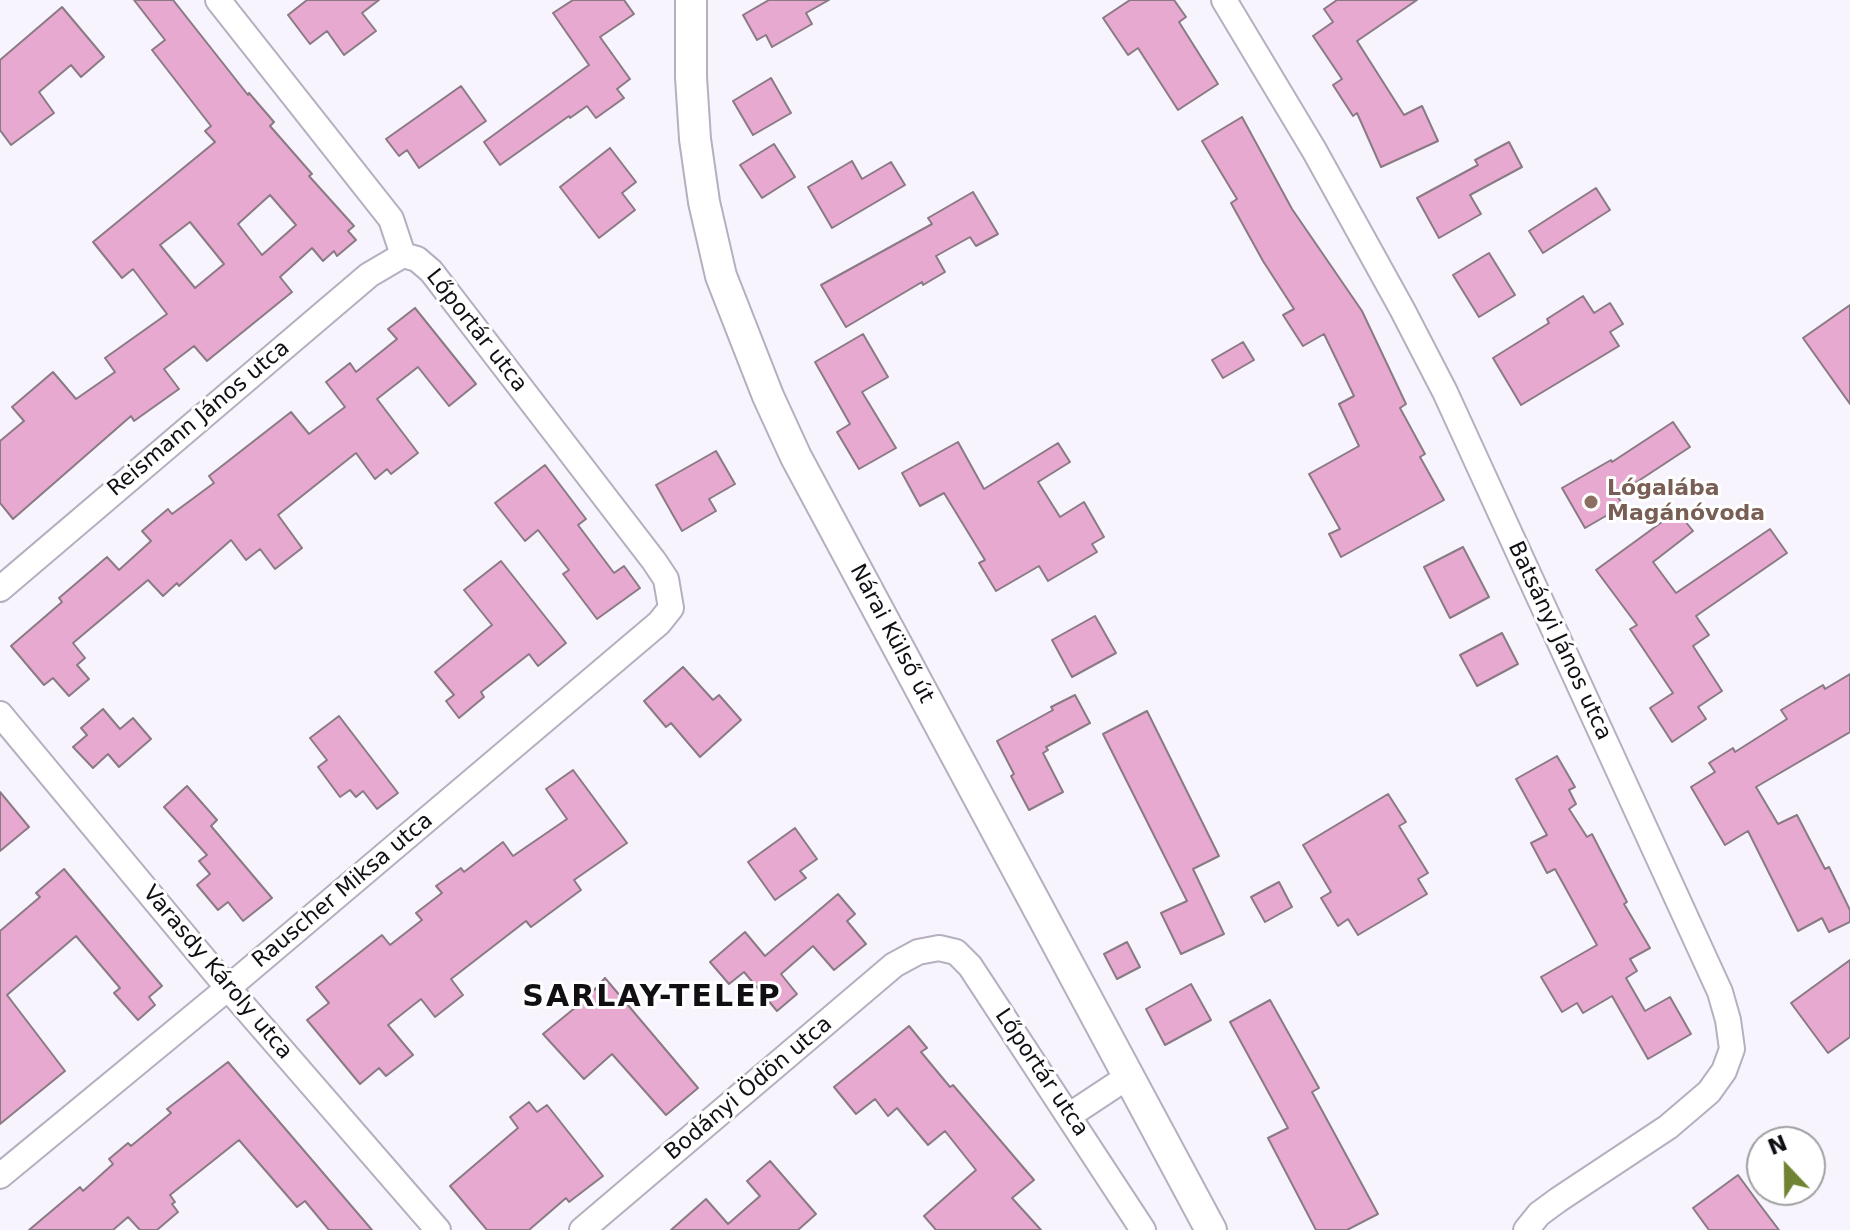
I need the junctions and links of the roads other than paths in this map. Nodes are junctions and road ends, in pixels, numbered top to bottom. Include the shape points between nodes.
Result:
1 (218, 0) edge
2 (691, 0) edge
3 (1224, 0) edge
4 (403, 255) junction
5 (0, 589) edge
6 (670, 595) joint
7 (0, 714) edge
8 (918, 952) joint
9 (228, 988) junction
10 (1129, 1076) junction
11 (1070, 1115) junction
12 (0, 1176) edge
13 (438, 1230) edge
14 (582, 1230) edge
15 (1143, 1230) edge
16 (1211, 1230) edge
17 (1526, 1230) edge

1 - 4 street, Lőportár utca via 391,219
2 - 10 street, Nárai Külső út via 691,77 704,202 721,276 743,338 796,457
3 - 17 street, Batsányi János utca via 1314,150 1445,392 1714,978 1728,1020 1732,1049 1709,1092 1668,1127 1539,1214
4 - 5 street, Reismann János utca via 369,275
4 - 6 street, Lőportár utca via 431,271 654,561
6 - 9 street, Rauscher Miksa utca via 671,608 659,623
7 - 9 street, Varasdy Károly utca
8 - 11 street, Lőportár utca via 956,952 970,966
8 - 14 street, Bodányi Ödön utca via 894,965
9 - 12 street, Rauscher Miksa utca
9 - 13 street, Varasdy Károly utca
10 - 11 street
10 - 16 street, Nárai Külső út
11 - 15 street, Lőportár utca

